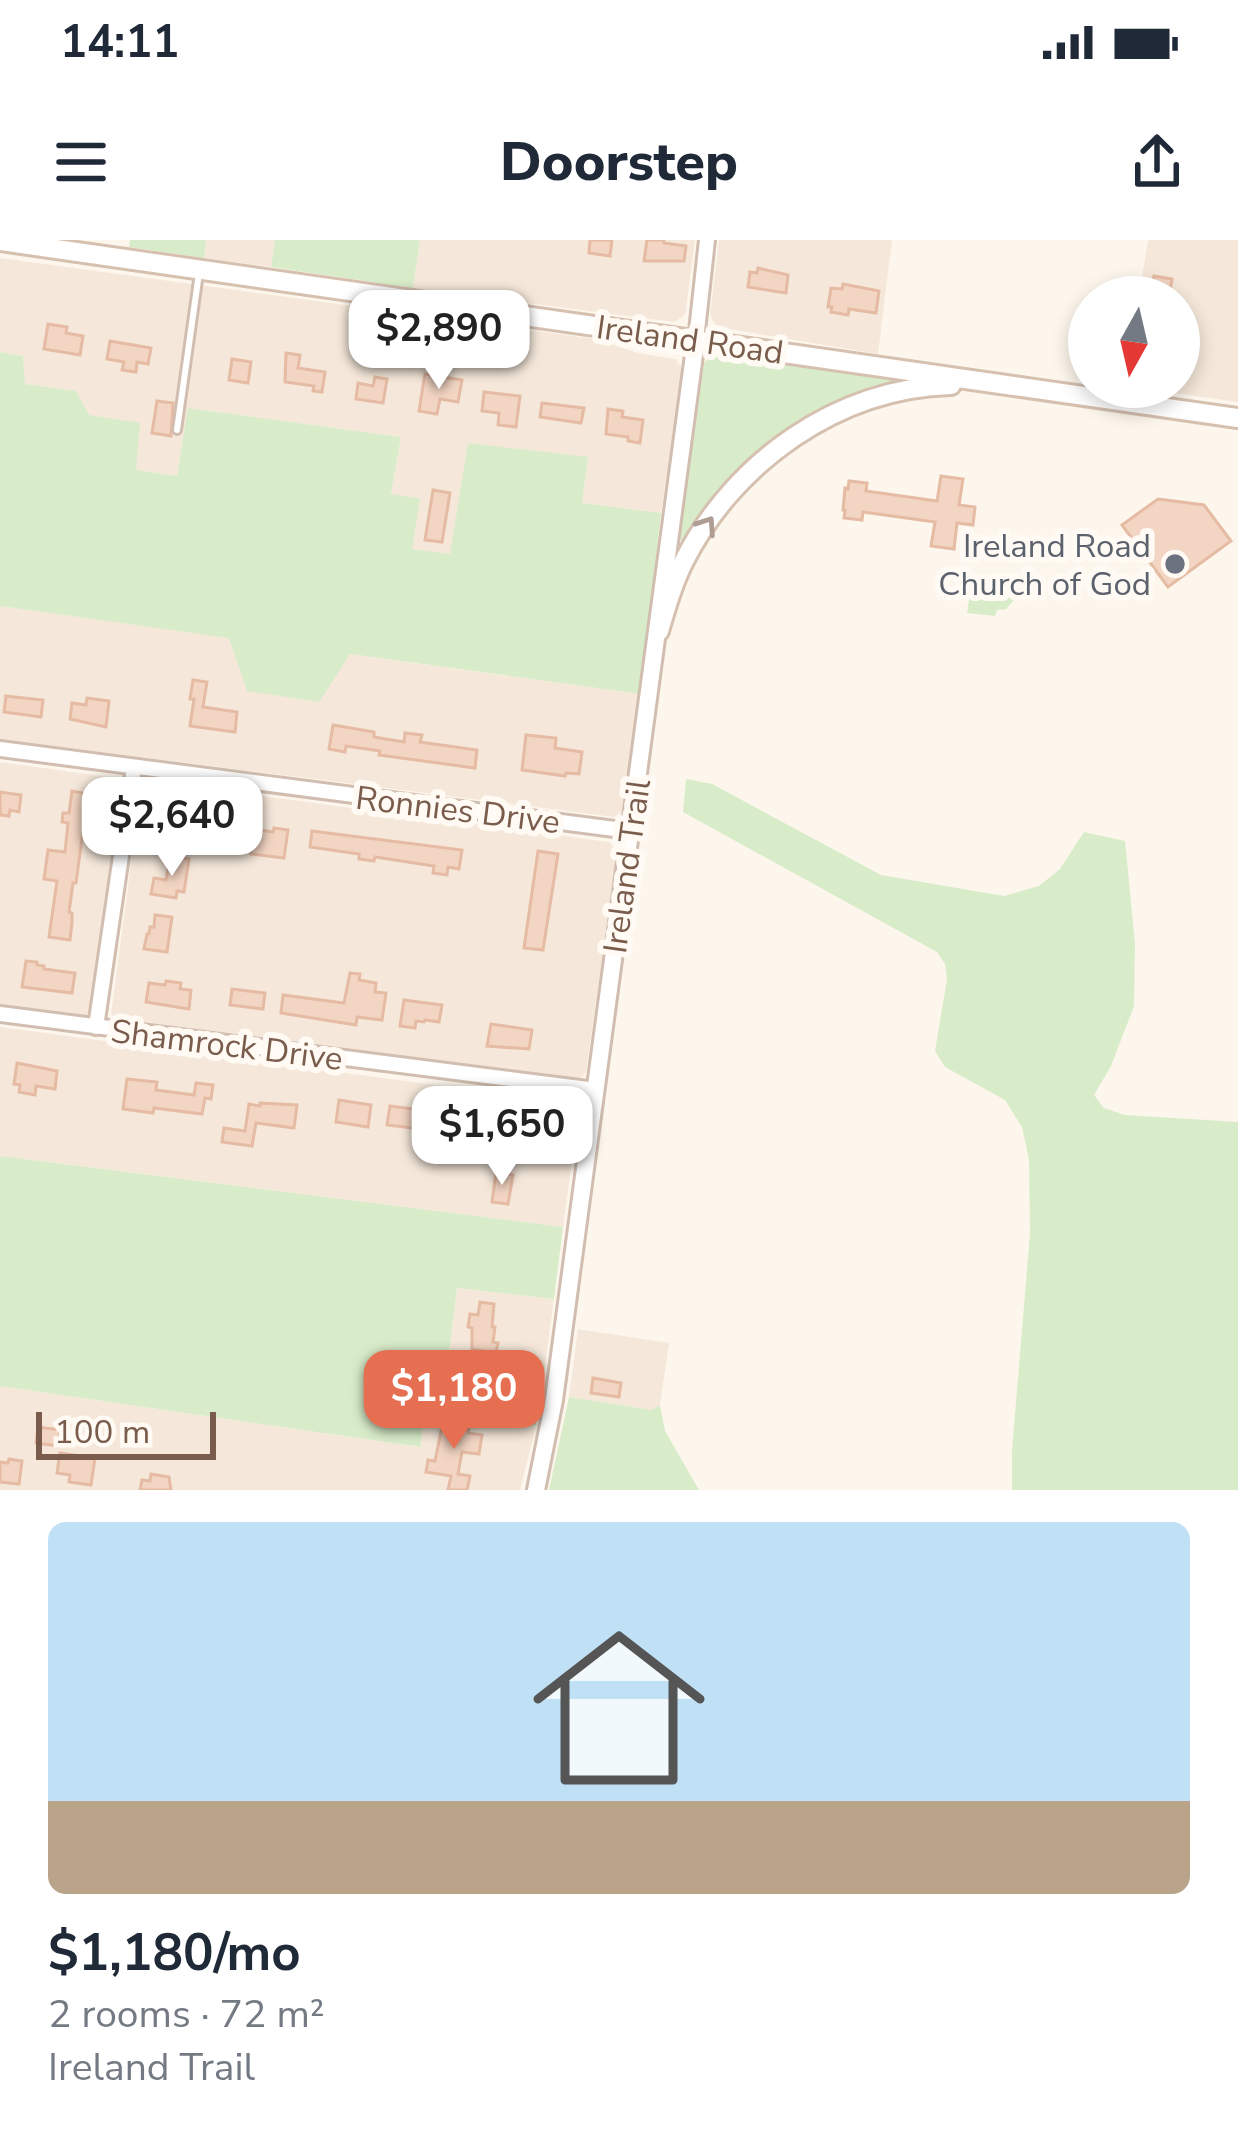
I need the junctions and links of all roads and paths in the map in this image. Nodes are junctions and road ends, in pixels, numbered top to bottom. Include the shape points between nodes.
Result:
1 (706, 240) edge
2 (0, 241) edge
3 (200, 269) junction
4 (696, 340) junction
5 (993, 384) junction
6 (1238, 418) edge
7 (177, 430) dead end
8 (658, 631) junction
9 (0, 749) edge
10 (134, 767) junction
11 (630, 831) junction
12 (0, 1014) edge
13 (96, 1027) junction
14 (596, 1090) junction
15 (536, 1490) edge

1 - 4 street, Ireland Trail
2 - 3 main road, Ireland Road
3 - 4 main road, Ireland Road
3 - 7 lane
4 - 5 main road, Ireland Road
4 - 8 street, Ireland Trail
5 - 6 main road, Ireland Road
8 -> 5 main road via 700,534 778,448 871,400
8 - 11 street, Ireland Trail
9 - 10 street, Ronnies Drive
10 - 11 street, Ronnies Drive
10 - 13 street
11 - 14 street, Ireland Trail
12 - 13 street, Shamrock Drive
13 - 14 street, Shamrock Drive
14 - 15 street, Ireland Trail

